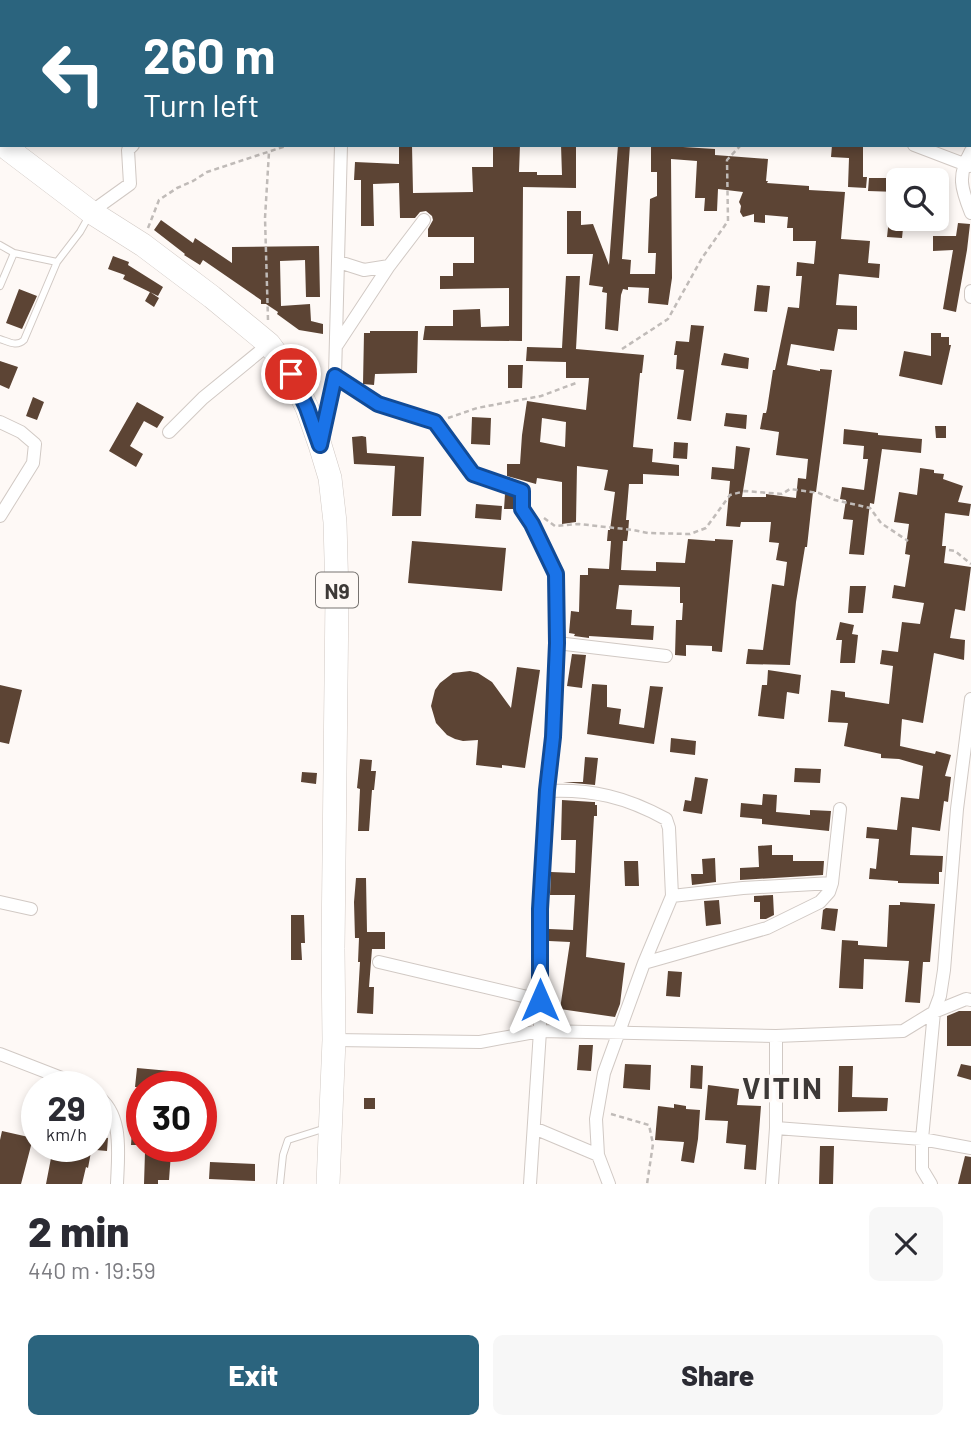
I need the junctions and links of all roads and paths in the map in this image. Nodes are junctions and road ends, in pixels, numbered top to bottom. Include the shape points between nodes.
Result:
1 (6, 147) edge
2 (131, 147) edge
3 (283, 147) edge
4 (341, 147) edge
5 (739, 147) edge
6 (924, 147) edge
7 (971, 151) edge
8 (269, 152) junction
9 (948, 152) edge
10 (967, 165) edge
11 (92, 212) junction
12 (971, 213) edge
13 (424, 220) dead end
14 (0, 244) edge
15 (143, 245) junction
16 (13, 253) junction
17 (57, 262) junction
18 (338, 262) junction
19 (389, 266) junction
20 (0, 286) edge
21 (971, 290) edge
22 (971, 297) edge
23 (0, 339) edge
24 (269, 344) junction
25 (336, 346) junction
26 (622, 349) dead end
27 (335, 376) junction
28 (576, 383) dead end
29 (0, 422) edge
30 (435, 422) junction
31 (169, 432) dead end
32 (320, 445) junction
33 (522, 509) junction
34 (0, 516) edge
35 (908, 541) dead end
36 (949, 550) dead end
37 (971, 564) edge
38 (557, 643) junction
39 (666, 656) dead end
40 (971, 699) edge
41 (547, 790) junction
42 (839, 809) dead end
43 (832, 883) junction
44 (672, 896) junction
45 (0, 902) edge
46 (31, 909) dead end
47 (379, 962) dead end
48 (644, 963) junction
49 (540, 1000) junction
50 (971, 1000) edge
51 (934, 1012) junction
52 (540, 1031) junction
53 (619, 1032) junction
54 (776, 1036) junction
55 (334, 1040) junction
56 (0, 1054) edge
57 (44, 1071) edge
58 (598, 1111) junction
59 (112, 1116) edge
60 (331, 1126) junction
61 (534, 1128) junction
62 (776, 1128) junction
63 (922, 1139) junction
64 (971, 1148) edge
65 (598, 1155) junction
66 (117, 1184) edge
67 (280, 1184) edge
68 (328, 1184) edge
69 (530, 1184) edge
70 (609, 1184) edge
71 (647, 1184) edge
72 (772, 1184) edge
73 (930, 1184) edge

1 - 11 highway, N9
2 - 11 street via 130,184
3 - 8 path
4 - 18 street
5 - 26 path via 727,160 728,221 668,318
6 - 9 street
7 - 10 street
8 - 15 path via 207,172 159,200
8 - 24 path via 265,218
9 - 10 street
10 - 12 street via 961,175 962,192
11 - 15 highway, N9
11 - 17 lane
13 - 19 street
14 - 16 lane
15 - 24 highway, N9
16 - 17 lane
16 - 20 lane
17 - 23 lane via 24,340 17,344
18 - 19 street via 365,270
18 - 25 street
19 - 25 street
21 - 22 street
24 - 31 street
24 - 32 highway, N9 via 291,374
25 - 27 street
27 - 30 street via 378,404
27 - 32 street
28 - 30 path
29 - 34 street via 35,444 33,463
30 - 33 street via 473,474 522,491
32 - 55 highway, N9 via 330,478 335,522 337,595
33 - 35 path via 555,526 690,534 706,528 730,495 745,491 782,494 790,489 870,508 881,523
33 - 38 street via 556,574
36 - 37 path
38 - 39 street
38 - 41 street
40 - 51 street via 944,970
41 - 44 street via 617,797 666,819
41 - 49 street
42 - 43 street
43 - 44 street
43 - 48 street via 820,902 767,928
44 - 48 street
45 - 46 street
47 - 49 street
48 - 53 street
49 - 52 street
50 - 51 street
51 - 54 street via 903,1031
51 - 63 street
52 - 53 street
52 - 55 street via 480,1042
52 - 61 street
53 - 54 street
53 - 58 street via 604,1073
54 - 62 street
55 - 60 highway, N9
56 - 57 street
58 - 65 street
58 - 71 path via 649,1125 653,1143
59 - 66 street via 118,1136
60 - 67 lane via 288,1140
60 - 68 highway, N9
61 - 65 street
61 - 69 street
62 - 63 street
62 - 72 street
63 - 64 street
63 - 73 street via 922,1169
65 - 70 street

